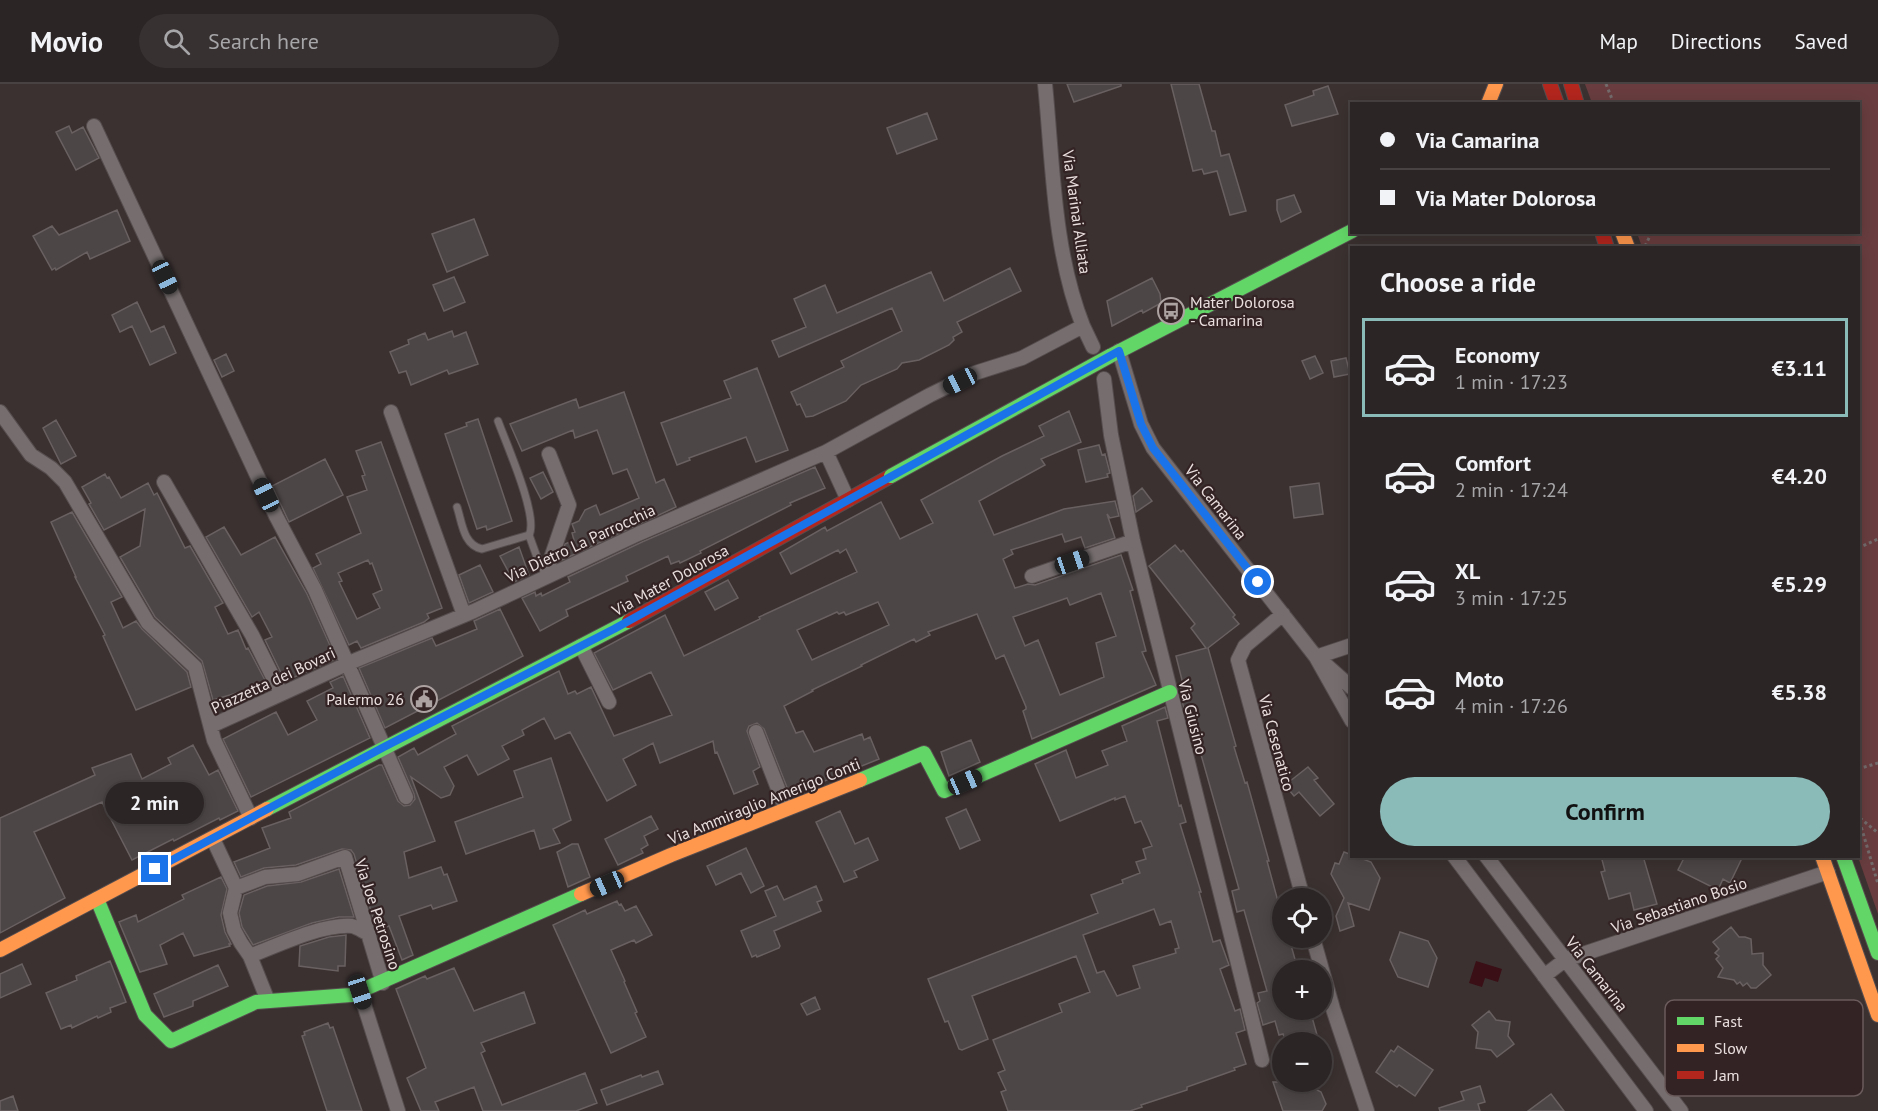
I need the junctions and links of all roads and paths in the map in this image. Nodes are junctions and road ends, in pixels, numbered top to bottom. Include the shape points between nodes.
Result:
1 (1045, 84) edge
2 (1496, 84) edge
3 (1550, 84) edge
4 (1570, 84) edge
5 (1606, 84) edge
6 (1489, 102) edge
7 (1556, 102) edge
8 (1576, 102) edge
9 (1613, 102) edge
10 (94, 126) dead end
11 (1350, 232) edge
12 (1083, 326) junction
13 (1093, 347) dead end
14 (1115, 354) junction
15 (1104, 379) dead end
16 (0, 412) edge
17 (391, 412) dead end
18 (498, 421) dead end
19 (826, 452) junction
20 (549, 454) dead end
21 (164, 482) dead end
22 (848, 500) junction
23 (457, 507) dead end
24 (529, 535) junction
25 (1878, 539) edge
26 (1133, 541) junction
27 (1860, 547) edge
28 (547, 573) junction
29 (1032, 576) dead end
30 (1283, 614) junction
31 (464, 615) junction
32 (581, 646) junction
33 (1350, 646) edge
34 (1316, 657) junction
35 (349, 663) junction
36 (1350, 686) edge
37 (1170, 692) junction
38 (281, 693) junction
39 (609, 702) dead end
40 (1350, 717) edge
41 (211, 726) junction
42 (756, 732) dead end
43 (384, 747) junction
44 (1878, 763) edge
45 (1860, 768) edge
46 (406, 797) dead end
47 (786, 809) junction
48 (1860, 817) edge
49 (251, 818) junction
50 (1860, 820) edge
51 (1878, 833) edge
52 (213, 839) junction
53 (1456, 858) edge
54 (1488, 858) edge
55 (1823, 858) edge
56 (1844, 858) edge
57 (1828, 872) junction
58 (1878, 884) edge
59 (236, 888) junction
60 (1300, 888) edge
61 (97, 899) junction
62 (369, 934) junction
63 (1317, 948) edge
64 (0, 950) edge
65 (1878, 953) edge
66 (250, 956) junction
67 (1565, 960) junction
68 (1544, 976) junction
69 (383, 983) junction
70 (355, 994) junction
71 (267, 1001) junction
72 (1878, 1015) edge
73 (1262, 1060) dead end
74 (1665, 1090) edge
75 (1669, 1096) edge
76 (398, 1111) edge
77 (1367, 1111) edge
78 (1646, 1111) edge
79 (1681, 1111) edge

1 - 12 street, Via Marinai Alliata via 1062,245
2 - 6 street
3 - 7 street
4 - 8 street
5 - 9 path
10 - 35 street
11 - 14 street, Via Mater Dolorosa
12 - 13 street
12 - 19 street via 1022,358 975,373
14 - 22 street, Via Mater Dolorosa, bridge
14 - 30 street, Via Camarina via 1153,448
15 - 26 street, Via Giusino
16 - 41 street via 31,455 65,482 148,623 195,667
17 - 31 street
18 - 24 lane via 531,513
19 - 22 street
19 - 28 street, Via Dietro La Parrocchia
20 - 28 street via 569,505
21 - 38 street via 247,625
22 - 32 street, Via Mater Dolorosa
23 - 24 lane via 467,540 476,548
24 - 28 lane
25 - 27 path
26 - 29 street
26 - 37 street, Via Giusino
28 - 31 street, Via Dietro La Parrocchia
30 - 34 street, Via Camarina
30 - 60 street, Via Cesenatico via 1245,646 1238,660
31 - 35 street, Via Dietro La Parrocchia
32 - 39 street
32 - 43 street, Via Mater Dolorosa
33 - 34 street
34 - 36 street, Via Camarina
34 - 40 street, Via Camarina
35 - 38 street, Piazzetta dei Bovari
35 - 43 street
37 - 47 street, Via Ammiraglio Amerigo Conti via 944,791 924,753
37 - 73 street, Via Giusino
38 - 41 street, Piazzetta dei Bovari
41 - 49 street
42 - 47 street
43 - 46 street
43 - 49 street, Via Mater Dolorosa
44 - 45 path
47 - 69 street, Via Ammiraglio Amerigo Conti via 671,855
48 - 51 path
49 - 52 street, Via Mater Dolorosa
50 - 58 path
52 - 59 street
52 - 61 street, Via Mater Dolorosa
53 - 68 street
54 - 67 street, Via Camarina
55 - 57 street
56 - 65 street
57 - 67 street, Via Sebastiano Bosio
57 - 72 street
59 - 62 street, Via Joe Petrosino via 265,877 298,874 345,857
59 - 66 street via 230,913 234,930
61 - 64 street, Via Mater Dolorosa
61 - 71 street, Via Ammiraglio Amerigo Conti via 145,1015 171,1041 255,1002
62 - 66 street via 353,926 328,929
62 - 69 street, Via Joe Petrosino
63 - 77 street
66 - 71 street
67 - 68 street, Via Sebastiano Bosio
67 - 74 street, Via Camarina
68 - 78 street
69 - 70 street, Via Ammiraglio Amerigo Conti
70 - 71 street, Via Ammiraglio Amerigo Conti
70 - 76 street
75 - 79 street, Via Camarina

